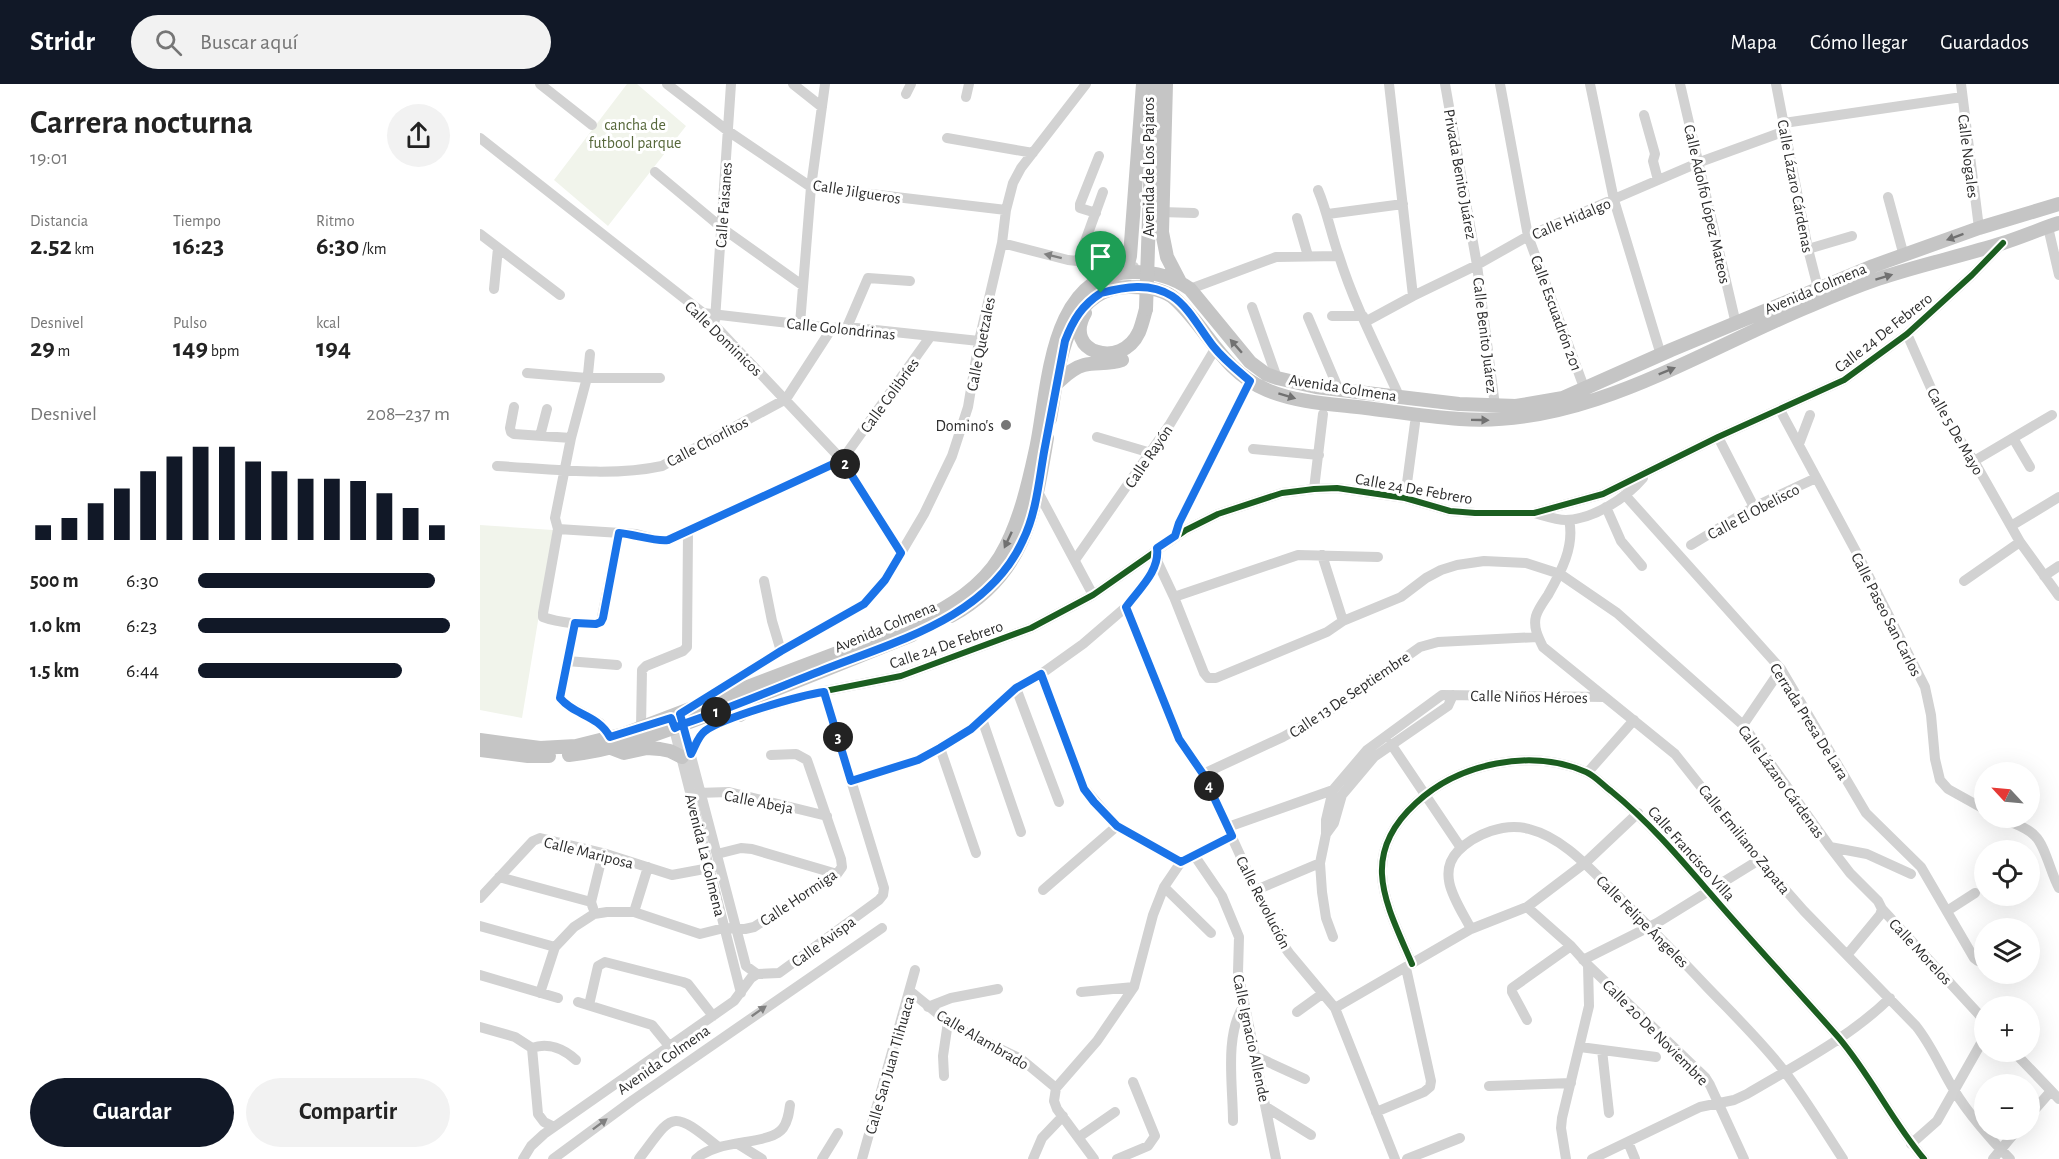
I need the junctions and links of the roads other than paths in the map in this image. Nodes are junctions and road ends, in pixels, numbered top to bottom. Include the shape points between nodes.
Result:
1 (540, 84) edge
2 (667, 84) edge
3 (731, 84) edge
4 (793, 84) edge
5 (825, 84) edge
6 (969, 84) edge
7 (1086, 84) edge
8 (1143, 84) edge
9 (1166, 84) edge
10 (1389, 84) edge
11 (1445, 84) edge
12 (1500, 84) edge
13 (1590, 84) edge
14 (1680, 84) edge
15 (1776, 84) edge
16 (1961, 84) edge
17 (1153, 90) edge
18 (966, 97) dead end
19 (1962, 97) junction
20 (822, 107) junction
21 (1644, 115) dead end
22 (592, 125) dead end
23 (1784, 127) junction
24 (728, 131) junction
25 (480, 138) edge
26 (947, 138) dead end
27 (1033, 153) junction
28 (1099, 156) dead end
29 (1700, 162) junction
30 (655, 172) dead end
31 (1658, 180) junction
32 (811, 187) junction
33 (1318, 190) dead end
34 (1103, 192) dead end
35 (1888, 197) dead end
36 (1614, 200) junction
37 (1403, 204) junction
38 (2059, 204) edge
39 (1006, 210) junction
40 (1161, 212) junction
41 (1096, 213) junction
42 (1194, 213) dead end
43 (1328, 214) junction
44 (1297, 218) dead end
45 (2053, 225) edge
46 (722, 228) junction
47 (1979, 228) junction
48 (1162, 232) junction
49 (480, 234) edge
50 (1131, 235) junction
51 (1528, 236) junction
52 (1852, 236) dead end
53 (1002, 243) junction
54 (2002, 243) junction
55 (498, 248) junction
56 (1808, 249) junction
57 (1308, 256) junction
58 (1339, 256) junction
59 (1904, 256) junction
60 (1078, 261) junction
61 (1477, 265) junction
62 (1127, 269) junction
63 (2059, 275) edge
64 (910, 281) dead end
65 (802, 285) junction
66 (1185, 286) junction
67 (1818, 288) junction
68 (494, 289) dead end
69 (1101, 293) junction
70 (560, 295) dead end
71 (1413, 296) junction
72 (1252, 307) dead end
73 (1146, 309) junction
74 (1332, 316) dead end
75 (1308, 317) dead end
76 (1364, 319) junction
77 (715, 320) junction
78 (800, 324) junction
79 (1736, 324) junction
80 (847, 327) junction
81 (832, 328) junction
82 (1907, 334) junction
83 (930, 337) junction
84 (979, 341) junction
85 (1215, 349) junction
86 (590, 354) dead end
87 (1661, 355) junction
88 (527, 373) dead end
89 (587, 378) junction
90 (660, 378) dead end
91 (1277, 378) junction
92 (1250, 381) junction
93 (1056, 384) junction
94 (1338, 388) junction
95 (1585, 390) junction
96 (1399, 396) junction
97 (786, 399) junction
98 (1495, 406) junction
99 (514, 407) dead end
100 (547, 409) dead end
101 (1780, 410) junction
102 (1323, 414) dead end
103 (1810, 415) dead end
104 (2052, 415) dead end
105 (1415, 423) dead end
106 (540, 436) junction
107 (1097, 437) dead end
108 (1718, 437) junction
109 (571, 438) junction
110 (2013, 438) junction
111 (1799, 444) junction
112 (1253, 449) dead end
113 (1151, 453) junction
114 (1319, 455) junction
115 (842, 460) junction
116 (1974, 461) junction
117 (497, 466) dead end
118 (2030, 467) dead end
119 (1650, 469) junction
120 (564, 470) junction
121 (1816, 478) junction
122 (1314, 489) junction
123 (1038, 492) junction
124 (1624, 495) junction
125 (2059, 497) edge
126 (1405, 498) junction
127 (1606, 507) junction
128 (1754, 507) junction
129 (1534, 513) junction
130 (1569, 520) junction
131 (2011, 526) junction
132 (558, 529) junction
133 (688, 532) junction
134 (619, 533) junction
135 (1175, 536) junction
136 (2020, 542) junction
137 (1691, 545) dead end
138 (1157, 548) junction
139 (901, 553) junction
140 (1322, 555) junction
141 (1378, 558) dead end
142 (1075, 560) junction
143 (1158, 562) junction
144 (1642, 566) dead end
145 (2059, 566) edge
146 (1560, 574) junction
147 (2043, 576) junction
148 (764, 581) dead end
149 (1964, 581) dead end
150 (1093, 595) junction
151 (2059, 596) edge
152 (1174, 597) junction
153 (1126, 607) junction
154 (1343, 621) junction
155 (575, 623) junction
156 (1537, 637) junction
157 (781, 651) junction
158 (567, 661) junction
159 (617, 665) dead end
160 (1781, 669) junction
161 (1041, 674) junction
162 (1016, 688) junction
163 (772, 692) junction
164 (824, 692) junction
165 (1453, 695) junction
166 (1605, 697) junction
167 (740, 715) junction
168 (681, 719) junction
169 (982, 719) junction
170 (1634, 720) junction
171 (1743, 725) junction
172 (641, 727) junction
173 (480, 740) edge
174 (609, 742) junction
175 (1391, 744) junction
176 (940, 748) junction
177 (480, 750) edge
178 (771, 755) dead end
179 (687, 756) junction
180 (1588, 772) junction
181 (1203, 774) junction
182 (851, 781) junction
183 (1333, 790) junction
184 (696, 793) junction
185 (1426, 793) junction
186 (1059, 802) dead end
187 (1974, 803) edge
188 (1638, 813) junction
189 (827, 816) junction
190 (1117, 826) junction
191 (2021, 828) edge
192 (1021, 832) dead end
193 (1230, 832) junction
194 (1326, 834) junction
195 (1830, 847) junction
196 (1461, 848) junction
197 (603, 853) junction
198 (976, 853) dead end
199 (717, 854) junction
200 (1194, 855) junction
201 (1759, 860) junction
202 (1181, 862) junction
203 (1320, 863) junction
204 (1585, 864) junction
205 (648, 867) junction
206 (715, 867) junction
207 (837, 874) junction
208 (1911, 874) dead end
209 (499, 877) junction
210 (1164, 887) junction
211 (2059, 888) edge
212 (1043, 890) dead end
213 (1256, 890) junction
214 (1708, 891) junction
215 (1974, 894) edge
216 (480, 898) edge
217 (591, 902) junction
218 (1527, 907) junction
219 (1882, 909) junction
220 (1947, 911) junction
221 (634, 912) junction
222 (594, 914) junction
223 (480, 926) edge
224 (1650, 926) junction
225 (724, 928) junction
226 (882, 928) dead end
227 (736, 929) junction
228 (1471, 929) junction
229 (1211, 933) dead end
230 (1332, 937) dead end
231 (1571, 946) junction
232 (555, 947) junction
233 (1847, 955) junction
234 (1974, 958) edge
235 (1586, 963) junction
236 (1409, 966) junction
237 (915, 970) dead end
238 (779, 973) junction
239 (757, 974) junction
240 (480, 975) edge
241 (796, 986) junction
242 (1134, 987) junction
243 (998, 989) dead end
244 (910, 991) junction
245 (1081, 992) dead end
246 (540, 993) junction
247 (741, 993) junction
248 (1322, 994) junction
249 (558, 998) dead end
250 (1890, 998) junction
251 (1244, 1005) junction
252 (928, 1007) junction
253 (1335, 1008) junction
254 (1974, 1009) edge
255 (1297, 1012) dead end
256 (713, 1016) junction
257 (1527, 1020) dead end
258 (948, 1022) junction
259 (480, 1027) edge
260 (1839, 1038) junction
261 (670, 1047) junction
262 (1580, 1047) junction
263 (532, 1048) junction
264 (1602, 1050) junction
265 (1255, 1056) junction
266 (1974, 1056) edge
267 (1656, 1058) dead end
268 (576, 1060) dead end
269 (2024, 1062) edge
270 (1785, 1072) junction
271 (944, 1076) dead end
272 (1305, 1079) dead end
273 (1133, 1082) dead end
274 (1571, 1083) junction
275 (1489, 1086) dead end
276 (1056, 1088) junction
277 (1954, 1092) junction
278 (2055, 1095) edge
279 (1719, 1103) junction
280 (790, 1105) dead end
281 (1266, 1107) junction
282 (2040, 1107) edge
283 (1115, 1112) dead end
284 (1376, 1112) junction
285 (1609, 1113) dead end
286 (1063, 1116) junction
287 (1233, 1121) dead end
288 (554, 1127) junction
289 (838, 1133) dead end
290 (1311, 1135) dead end
291 (1079, 1137) junction
292 (1460, 1138) dead end
293 (2008, 1140) edge
294 (1628, 1142) junction
295 (738, 1144) junction
296 (1911, 1144) junction
297 (717, 1146) junction
298 (2000, 1149) junction
299 (524, 1159) edge
300 (553, 1159) edge
301 (639, 1159) edge
302 (696, 1159) edge
303 (762, 1159) edge
304 (822, 1159) edge
305 (862, 1159) edge
306 (1033, 1159) edge
307 (1094, 1159) edge
308 (1117, 1159) edge
309 (1276, 1159) edge
310 (1395, 1159) edge
311 (1407, 1159) edge
312 (1566, 1159) edge
313 (1592, 1159) edge
314 (1635, 1159) edge
315 (1744, 1159) edge
316 (1844, 1159) edge
317 (1924, 1159) edge
318 (1993, 1159) edge
319 (2010, 1159) edge

1 - 22 street
2 - 24 street, Calle Jilgueros
3 - 24 street, Calle Faisanes
4 - 20 street
5 - 20 street
6 - 18 street
7 - 27 street, Calle Quetzales
8 - 50 main road
9 - 40 main road, Avenida de Los Pajaros
10 - 37 street
11 - 61 street, Privada Benito Juárez
12 - 51 street, Calle Escuadrón 201
13 - 36 street
14 - 29 street, Calle Adolfo López Mateos
15 - 23 street, Calle Lázaro Cárdenas
16 - 19 street, Calle Nogales
17 - 73 main road, bridge
19 - 23 street, Calle Hidalgo
19 - 47 street, Calle Nogales
20 - 32 street
21 - 31 street
23 - 29 street, Calle Hidalgo
23 - 56 street, Calle Lázaro Cárdenas
24 - 32 street, Calle Jilgueros
24 - 46 street, Calle Faisanes
25 - 77 street, Calle Dominicos
26 - 27 street
27 - 39 street, Calle Quetzales via 1013,183
28 - 41 street via 1080,208
29 - 31 street, Calle Hidalgo
29 - 79 street, Calle Adolfo López Mateos
30 - 46 street
31 - 36 street, Calle Hidalgo
32 - 39 street, Calle Jilgueros
32 - 65 street
33 - 43 street
34 - 41 street
35 - 59 street
36 - 51 street, Calle Hidalgo
36 - 87 street
37 - 43 street
37 - 71 street
38 - 47 main road, Avenida Colmena
39 - 53 street, Calle Quetzales
40 - 42 street
40 - 48 main road, Avenida de Los Pajaros
41 - 60 street
43 - 58 street
44 - 57 street
45 - 54 main road, Avenida Colmena
45 - 63 street
46 - 65 street
46 - 77 street, Calle Faisanes
47 -> 59 main road, Avenida Colmena
48 - 50 main road via 1149,247 1138,244
48 - 66 main road, Avenida de Los Pajaros via 1171,269
49 - 55 street
50 - 62 main road
51 - 61 street, Calle Hidalgo
51 - 95 street, Calle Escuadrón 201
52 - 56 street
60 -> 53 street
53 - 84 street, Calle Quetzales
54 - 82 street, Calle 24 De Febrero
92 -> 54 main road, Avenida Colmena via 1301,400 1461,419 1530,417 1603,396 1674,369 1878,279
55 - 68 street
55 - 70 street
56 - 67 street, Calle Lázaro Cárdenas
57 - 58 street
57 - 66 street via 1276,257
58 - 76 street
59 - 67 main road, Avenida Colmena
60 - 62 street
61 - 71 street, Calle Hidalgo
61 - 98 street, Calle Benito Juárez
62 - 66 main road, Avenida Colmena via 1152,272
62 -> 168 main road, Avenida Colmena via 1094,283 1062,323 1055,340 1036,448 1018,519 999,558 977,585 953,605 919,622
64 - 80 street via 868,278
65 - 78 street
91 -> 66 main road, Avenida Colmena via 1250,362
67 - 79 main road, Avenida Colmena
69 - 73 main road via 1081,326 1082,340 1097,352 1115,354 1133,340
69 - 85 main road, Avenida Colmena via 1124,287 1149,287 1172,296
69 - 93 main road, Avenida Colmena via 1084,305 1071,325
71 - 76 street, Calle Hidalgo
72 - 91 street
73 - 93 main road via 1145,337 1138,349 1114,363 1084,365
74 - 76 street, Calle Hidalgo
75 - 94 street
76 - 96 street
77 - 78 street, Calle Golondrinas
77 - 97 street, Calle Dominicos
78 - 81 street, Calle Golondrinas
79 - 87 main road, Avenida Colmena
80 - 81 street, Calle Golondrinas
80 - 83 street, Calle Golondrinas
81 - 97 street, Calle Chorlitos
82 - 101 street, Calle 24 De Febrero via 1844,380
82 - 116 street, Calle 5 De Mayo via 1942,413
83 - 84 street, Calle Golondrinas
83 - 115 street, Calle Colibríes
84 - 139 street, Calle Quetzales via 968,407 951,456
85 - 92 main road, Avenida Colmena
85 - 113 street, Calle Rayón
86 - 89 street
87 - 95 main road, Avenida Colmena
88 - 89 street
89 - 90 street
89 - 109 street
91 - 94 main road, Avenida Colmena
92 - 135 street
93 - 123 main road, Avenida Colmena
94 - 96 main road, Avenida Colmena
95 - 98 main road, Avenida Colmena via 1529,405
96 - 98 main road, Avenida Colmena
97 - 115 street, Calle Dominicos
97 - 120 street, Calle Chorlitos via 662,466 644,470
99 - 106 street via 511,432
100 - 106 street
101 - 108 street, Calle 24 De Febrero
101 - 111 street, Calle Paseo San Carlos
102 - 114 street
103 - 111 street
104 - 110 street
105 - 126 street
106 - 109 street
107 - 113 street
108 - 119 street, Calle 24 De Febrero
108 - 128 street
109 - 120 street
110 - 116 street
110 - 118 street
111 - 121 street, Calle Paseo San Carlos
112 - 114 street
113 - 142 street, Calle Rayón
114 - 122 street
115 - 133 street, Calle Colibríes
115 - 139 street, Calle Dominicos
116 - 131 street, Calle 5 De Mayo
117 - 120 street, Calle Chorlitos
119 - 124 street
119 - 129 street, Calle 24 De Febrero via 1603,494
120 - 132 street via 555,518
121 - 128 street, Calle El Obelisco
121 - 187 street, Calle Paseo San Carlos via 1924,687 1940,780
122 - 126 street, Calle 24 De Febrero via 1337,488
122 - 135 street, Calle 24 De Febrero via 1250,503
123 - 142 street
123 - 163 main road, Avenida Colmena via 1024,539 1011,563 993,585 961,610 926,630
124 - 127 street
124 - 160 street, Cerrada Presa De Lara
125 - 131 street
126 - 129 street, Calle 24 De Febrero via 1460,513
127 - 130 street
127 - 144 street via 1621,541
128 - 137 street, Calle El Obelisco
129 - 130 street
130 - 146 street via 1572,531
131 - 136 street, Calle 5 De Mayo
132 - 134 street, Calle Colibríes
132 - 155 street via 543,617
133 - 134 street, Calle Colibríes via 662,541
133 - 172 street via 687,647 642,670
134 - 155 street via 601,622
135 - 138 street, Calle 24 De Febrero
136 - 147 street, Calle 5 De Mayo
136 - 149 street
138 - 143 street
138 - 150 street, Calle 24 De Febrero
139 - 157 street, Calle Quetzales via 864,604
140 - 141 street
140 - 152 street via 1298,555
140 - 154 street
142 - 150 street
143 - 152 street
143 - 153 street
145 - 147 street
146 - 154 street via 1526,563 1484,561 1457,565 1426,578 1401,597
146 - 156 street via 1536,615
146 - 171 street, Calle Lázaro Cárdenas via 1617,614
147 - 151 street, Calle 5 De Mayo
148 - 157 street
150 - 164 street, Calle 24 De Febrero via 1031,628 901,676
152 - 154 street via 1208,678 1327,632
153 - 161 street
153 - 181 street, Calle Revolución via 1179,739
155 - 158 street
156 - 166 street, Calle Emiliano Zapata via 1552,655
156 - 181 street, Calle 13 De Septiembre via 1420,646 1334,708
157 - 168 street, Calle Quetzales
158 - 159 street
158 - 174 street via 560,698 600,723
160 - 171 street
160 - 220 street, Cerrada Presa De Lara via 1866,813 1921,867
161 - 162 street
161 - 190 street via 1084,789
162 - 169 street
162 - 186 street
163 - 167 main road
163 - 168 main road, Avenida Colmena
164 - 167 street
164 - 182 street
165 - 166 street, Calle Niños Héroes
165 - 175 street, Calle Niños Héroes via 1448,706
165 - 183 street, Calle Niños Héroes via 1442,695 1367,750
166 - 170 street, Calle Emiliano Zapata
167 - 179 street via 707,729
168 - 172 main road
168 - 174 main road
168 - 179 street, Avenida La Colmena
169 - 176 street
169 - 192 street
170 - 180 street
170 - 201 street, Calle Emiliano Zapata via 1675,754
171 - 195 street, Calle Lázaro Cárdenas
172 - 174 main road
173 - 174 main road via 540,748
174 - 177 main road via 589,753 528,756
174 - 179 main road via 624,753 647,748
175 - 185 street
175 - 194 street, Calle Niños Héroes via 1374,757 1342,795 1334,823
176 - 182 street via 918,760
176 - 198 street
178 - 189 street, Calle Hormiga via 796,754 807,760
179 - 184 street, Avenida La Colmena
180 - 185 street, Calle Francisco Villa via 1541,760 1511,761 1486,765
180 - 188 street, Calle Francisco Villa
181 - 193 street, Calle Revolución
182 - 238 street, Calle Avispa via 883,895
183 - 193 street
183 - 194 street, Calle Niños Héroes
184 - 189 street, Calle Abeja via 729,792
184 - 199 street, Avenida La Colmena
184 - 206 street, Avenida La Colmena
185 - 196 street
185 - 236 street, Calle Francisco Villa via 1395,825 1383,854 1385,893
188 - 204 street
188 - 214 street, Calle Francisco Villa
189 - 207 street, Calle Hormiga via 841,859 842,867
190 - 202 street
190 - 212 street
191 - 211 street via 2039,841
193 - 200 street
193 - 213 street, Calle Revolución
194 - 203 street, Calle Niños Héroes
195 - 208 street via 1867,854
195 - 219 street, Calle Lázaro Cárdenas
196 - 204 street, Calle Felipe Ángeles via 1482,834 1511,827 1527,828 1552,838
196 - 228 street via 1448,866 1448,881
197 - 205 street, Calle Mariposa
197 - 209 street, Calle Mariposa via 540,838 532,841
197 - 217 street
199 - 206 street, Avenida La Colmena
199 - 207 street via 752,849
200 - 202 street
200 - 251 street, Calle Ignacio Allende via 1222,896 1239,937 1238,972
201 - 214 street
201 - 233 street, Calle Emiliano Zapata
202 - 210 street
203 - 213 street
203 - 230 street, Calle Niños Héroes
204 - 218 street
204 - 224 street, Calle Felipe Ángeles
205 - 206 street, Calle Mariposa via 678,875
205 - 221 street
206 - 225 street, Avenida La Colmena
206 - 227 street, Avenida La Colmena
207 - 227 street, Calle Hormiga via 754,927
209 - 216 street, Calle Mariposa
209 - 217 street
210 - 229 street
210 - 242 street
213 - 248 street, Calle Revolución via 1277,936
214 - 224 street
214 - 260 street, Calle Francisco Villa
215 - 220 street
217 - 222 street
218 - 228 street
218 - 231 street, Calle 20 De Noviembre
219 - 233 street
219 - 254 street, Calle Morelos
220 - 234 street, Cerrada Presa De Lara
221 - 222 street
221 - 225 street via 699,934
222 - 232 street
223 - 232 street
224 - 235 street
224 - 270 street, Calle Felipe Ángeles
225 - 227 street
225 - 247 street, Avenida La Colmena
226 - 241 street, Avenida Colmena
227 - 239 street, Avenida La Colmena via 747,966
228 - 236 street
231 - 235 street, Calle 20 De Noviembre
231 - 257 street via 1512,988
232 - 246 street
233 - 250 street, Calle Emiliano Zapata
235 - 262 street via 1589,1006
235 - 279 street, Calle 20 De Noviembre via 1705,1077
236 - 253 street
236 - 284 street, Calle Francisco Villa via 1430,1087
237 - 244 street, Calle San Juan Tlihuaca
238 - 239 street, Calle Avispa
238 - 241 street
239 - 247 street, Avenida Colmena
240 - 246 street
300 -> 241 street, Avenida Colmena
242 - 245 street
242 - 276 street via 1097,1041
243 - 252 street
244 - 252 street, Calle Alambrado
244 - 305 street, Calle San Juan Tlihuaca
246 - 249 street
247 - 256 street, Avenida Colmena
248 - 253 street, Calle Revolución
248 - 255 street
250 - 260 street
250 - 277 street, Calle Emiliano Zapata via 1926,1039
251 - 265 street, Calle Ignacio Allende
251 - 287 street via 1232,1040
252 - 258 street, Calle Alambrado
253 - 284 street, Calle Revolución
256 - 261 street, Avenida Colmena
256 - 261 street via 688,984 605,962 598,966 584,1003 652,1025
258 - 271 street
258 - 276 street, Calle Alambrado via 1021,1059
259 - 263 street via 515,1037
260 - 270 street
260 - 296 street, Calle Francisco Villa via 1859,1062
261 - 288 street, Avenida Colmena
262 - 264 street
262 - 274 street
263 - 268 street via 543,1045 566,1052
263 - 288 street via 538,1114
264 - 267 street
264 - 285 street
265 - 272 street
265 - 281 street, Calle Ignacio Allende
266 - 277 street
269 - 278 street
270 - 279 street via 1747,1094
270 - 316 street, Calle Felipe Ángeles
273 - 308 street via 1155,1136 1148,1146
274 - 275 street
274 - 312 street via 1561,1128
276 - 286 street via 1054,1101
277 - 296 street via 1937,1121
277 - 298 street, Calle Emiliano Zapata
278 - 282 street
279 - 294 street via 1701,1107
279 - 315 street, Calle 20 De Noviembre
280 - 295 street via 779,1132
281 - 290 street
281 - 309 street, Calle Ignacio Allende
283 - 291 street
284 - 310 street, Calle Revolución
286 - 291 street
286 - 306 street via 1042,1138
288 - 299 street, Avenida Colmena via 531,1146
289 - 304 street
291 - 307 street
292 - 311 street
293 - 298 street
294 - 313 street
294 - 314 street
295 - 297 street
295 - 303 street
296 - 317 street, Calle Francisco Villa
297 - 301 street via 691,1125 675,1120 666,1124
297 - 302 street
298 - 318 street
298 - 319 street, Calle Emiliano Zapata

